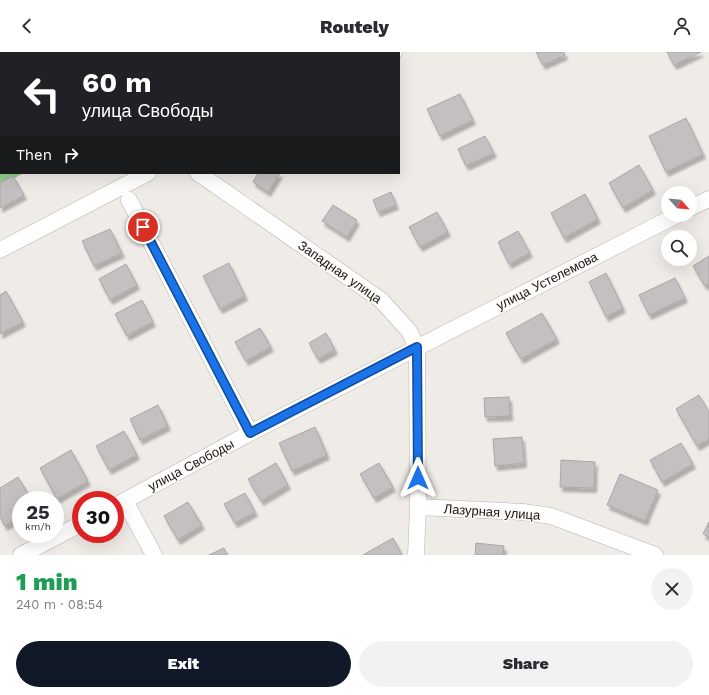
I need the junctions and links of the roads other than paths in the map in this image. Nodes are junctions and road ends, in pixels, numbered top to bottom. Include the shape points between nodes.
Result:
1 (146, 174) edge
2 (199, 174) edge
3 (709, 199) edge
4 (129, 200) dead end
5 (697, 205) edge
6 (663, 222) edge
7 (0, 250) edge
8 (417, 347) junction
9 (250, 433) junction
10 (124, 501) edge
11 (418, 507) junction
12 (124, 509) edge
13 (72, 529) edge
14 (21, 555) edge
15 (154, 555) edge
16 (416, 555) edge
17 (655, 555) edge

1 - 7 street
2 - 8 street, Западная улица via 381,300 409,331
3 - 5 street
4 - 9 street
6 - 8 street, улица Устелемова
8 - 9 street, улица Свободы
8 - 11 street, Западная улица
9 - 10 street, улица Свободы
11 - 16 street, Западная улица
11 - 17 street, Лазурная улица via 523,512 551,516
12 - 15 street
13 - 14 street

